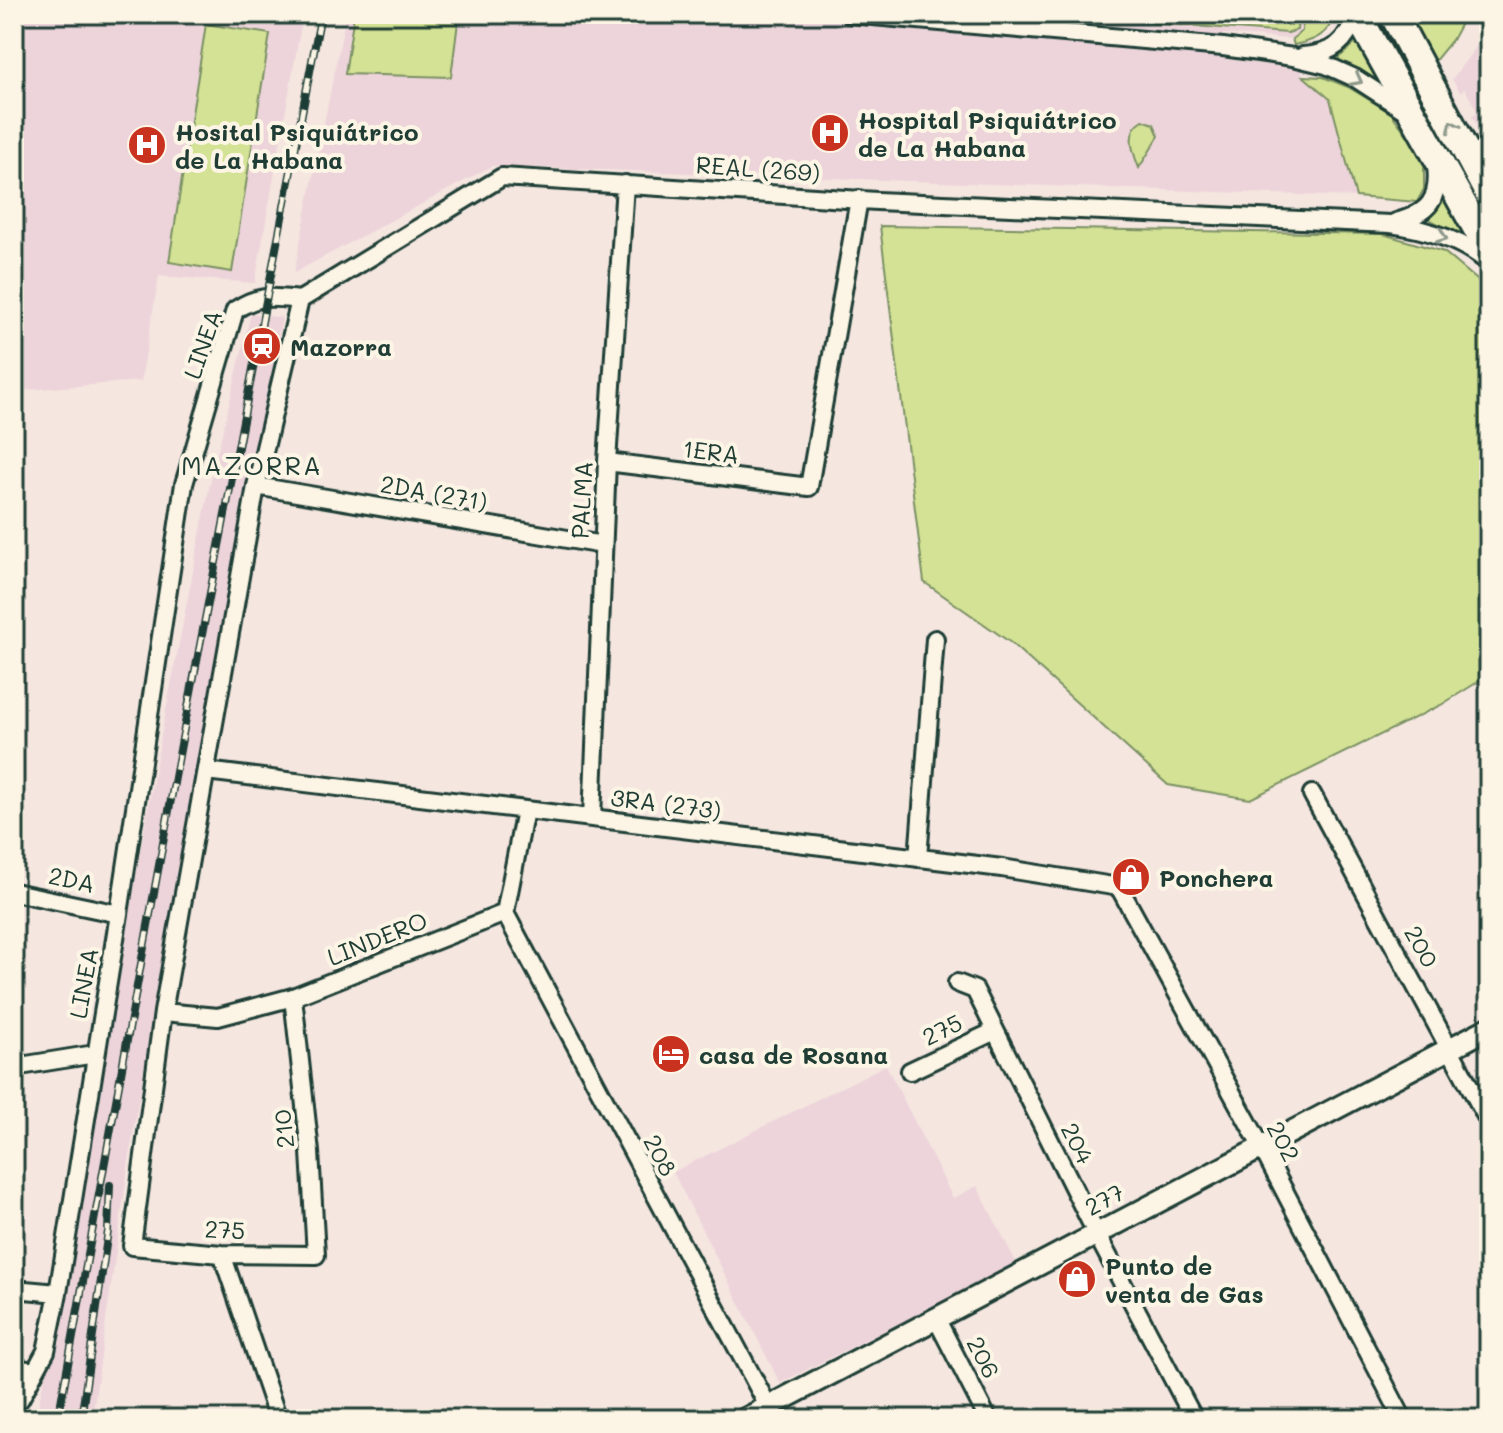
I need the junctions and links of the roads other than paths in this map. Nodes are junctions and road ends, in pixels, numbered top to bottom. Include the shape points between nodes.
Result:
1 (850, 14) edge
2 (1357, 14) edge
3 (1393, 14) edge
4 (1293, 57) junction
5 (1413, 117) junction
6 (1431, 148) junction
7 (625, 184) junction
8 (1489, 195) edge
9 (859, 199) junction
10 (1391, 224) junction
11 (1489, 251) edge
12 (1489, 263) edge
13 (300, 300) junction
14 (607, 462) junction
15 (256, 486) junction
16 (603, 545) junction
17 (935, 639) dead end
18 (206, 771) junction
19 (1312, 794) dead end
20 (525, 810) junction
21 (592, 818) junction
22 (918, 858) junction
23 (1119, 887) joint
24 (14, 892) edge
25 (505, 913) junction
26 (119, 914) junction
27 (957, 983) dead end
28 (293, 997) junction
29 (163, 1012) junction
30 (1489, 1028) edge
31 (995, 1031) junction
32 (1450, 1048) junction
33 (95, 1054) junction
34 (14, 1067) edge
35 (910, 1071) dead end
36 (1489, 1122) edge
37 (1261, 1146) junction
38 (1096, 1233) junction
39 (222, 1254) junction
40 (316, 1255) joint
41 (14, 1289) edge
42 (58, 1293) junction
43 (936, 1318) junction
44 (14, 1368) edge
45 (34, 1371) junction
46 (20, 1399) dead end
47 (772, 1413) edge
48 (278, 1419) edge
49 (745, 1419) edge
50 (988, 1419) edge
51 (1194, 1419) edge
52 (1403, 1419) edge

1 - 4 street
2 - 4 street via 1340,45 1322,54
2 - 5 highway
8 -> 3 highway
4 -> 5 street via 1355,78
5 - 6 highway
6 - 10 street, REAL (269) via 1437,178 1431,203 1421,213
6 - 11 highway
7 - 9 street, REAL (269)
7 - 13 street, REAL (269) via 502,177
7 - 14 street, PALMA
9 - 10 street, REAL (269)
9 - 14 street, 1ERA via 809,487
10 -> 12 street, REAL (269) via 1438,235
13 - 15 street
13 - 26 street, LINEA via 267,296 235,310 184,484
14 - 16 street, PALMA
15 - 16 street, 2DA (271)
15 - 18 street
16 - 21 street, PALMA
17 - 22 street
18 - 20 street, 3RA (273)
18 - 29 street
19 - 32 street, 200
20 - 21 street, 3RA (273)
20 - 25 street
21 - 22 street, 3RA (273)
22 - 23 street, 3RA (273)
23 - 37 street, 202
24 - 26 street, 2DA
25 - 28 street, LINDERO
25 - 47 street, 208
26 - 33 street, LINEA
27 - 31 street, 204 via 975,990
28 - 29 street, LINDERO via 218,1017
28 - 40 street, 210
29 - 39 street, 275 via 132,1246
30 - 32 street, 277
31 - 35 street, 275
31 - 38 street, 204
32 - 36 street, 200
32 - 37 street, 277
33 - 34 street
33 - 42 street, LINEA
37 - 38 street, 277
37 - 52 street, 202
38 - 43 street, 277
38 - 51 street, 204
39 - 40 street, 275
39 - 48 street
41 - 42 street
42 - 45 street, LINEA via 46,1351
43 - 47 street, 277
43 - 50 street, 206
44 - 45 street
45 - 46 street, LINEA
47 - 49 street, 277

